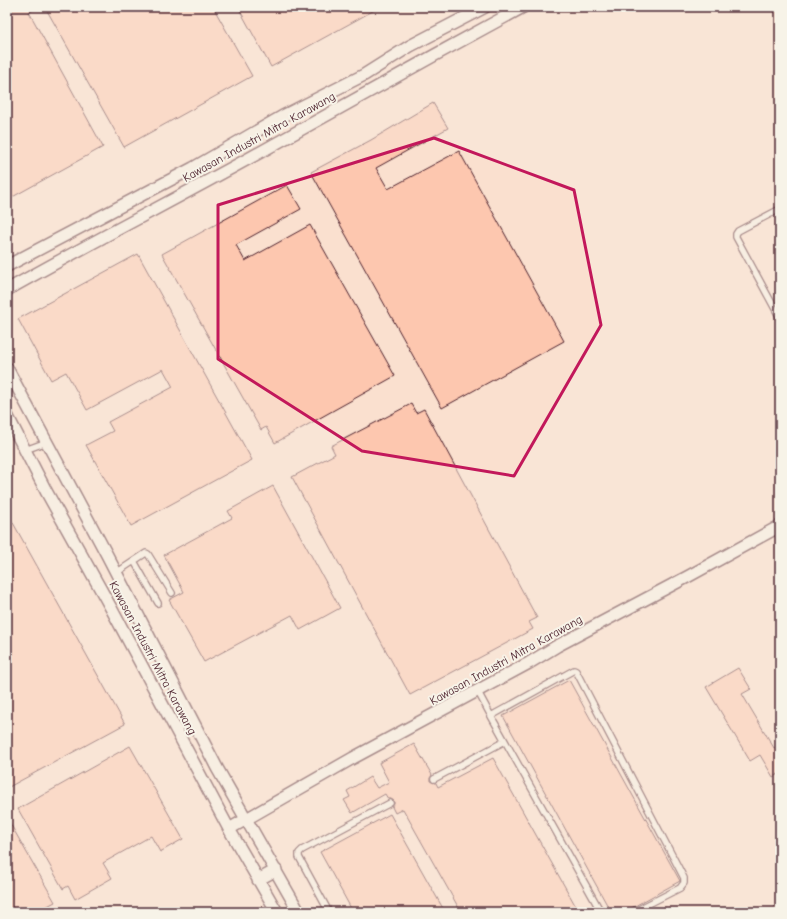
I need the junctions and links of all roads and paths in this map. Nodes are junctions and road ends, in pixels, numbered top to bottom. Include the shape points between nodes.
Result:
1 (485, 7) edge
2 (523, 7) edge
3 (780, 209) edge
4 (7, 266) edge
5 (7, 290) edge
6 (780, 318) edge
7 (7, 368) edge
8 (7, 415) edge
9 (47, 442) junction
10 (25, 450) junction
11 (780, 526) edge
12 (134, 561) junction
13 (116, 573) junction
14 (172, 593) dead end
15 (158, 603) dead end
16 (477, 690) junction
17 (491, 716) junction
18 (505, 741) junction
19 (434, 779) dead end
20 (390, 803) dead end
21 (247, 820) junction
22 (230, 829) junction
23 (276, 870) junction
24 (258, 880) junction
25 (276, 912) edge
26 (299, 912) edge
27 (329, 912) edge
28 (602, 912) edge
29 (633, 912) edge

1 - 4 street, Kawasan Industri Mitra Karawang via 410,46 364,75 283,116 193,168
2 - 5 street, Kawasan Industri Mitra Karawang
3 - 6 lane via 736,234
7 - 9 street, Kawasan Industri Mitra Karawang
8 - 10 street, Kawasan Industri Mitra Karawang
9 - 10 lane
9 - 13 street, Kawasan Industri Mitra Karawang
10 - 22 street, Kawasan Industri Mitra Karawang
11 - 16 street, Kawasan Industri Mitra Karawang
12 - 13 lane
12 - 14 lane via 148,554
12 - 15 lane
13 - 21 street, Kawasan Industri Mitra Karawang via 216,768
16 - 17 lane
16 - 21 street, Kawasan Industri Mitra Karawang
17 - 18 lane
17 - 29 lane via 576,671 684,878 680,888
18 - 19 lane
18 - 28 lane
20 - 27 lane via 302,850 299,854
21 - 22 street
21 - 23 street, Kawasan Industri Mitra Karawang
22 - 24 street, Kawasan Industri Mitra Karawang
23 - 24 street
23 - 26 street, Kawasan Industri Mitra Karawang
24 - 25 street, Kawasan Industri Mitra Karawang

